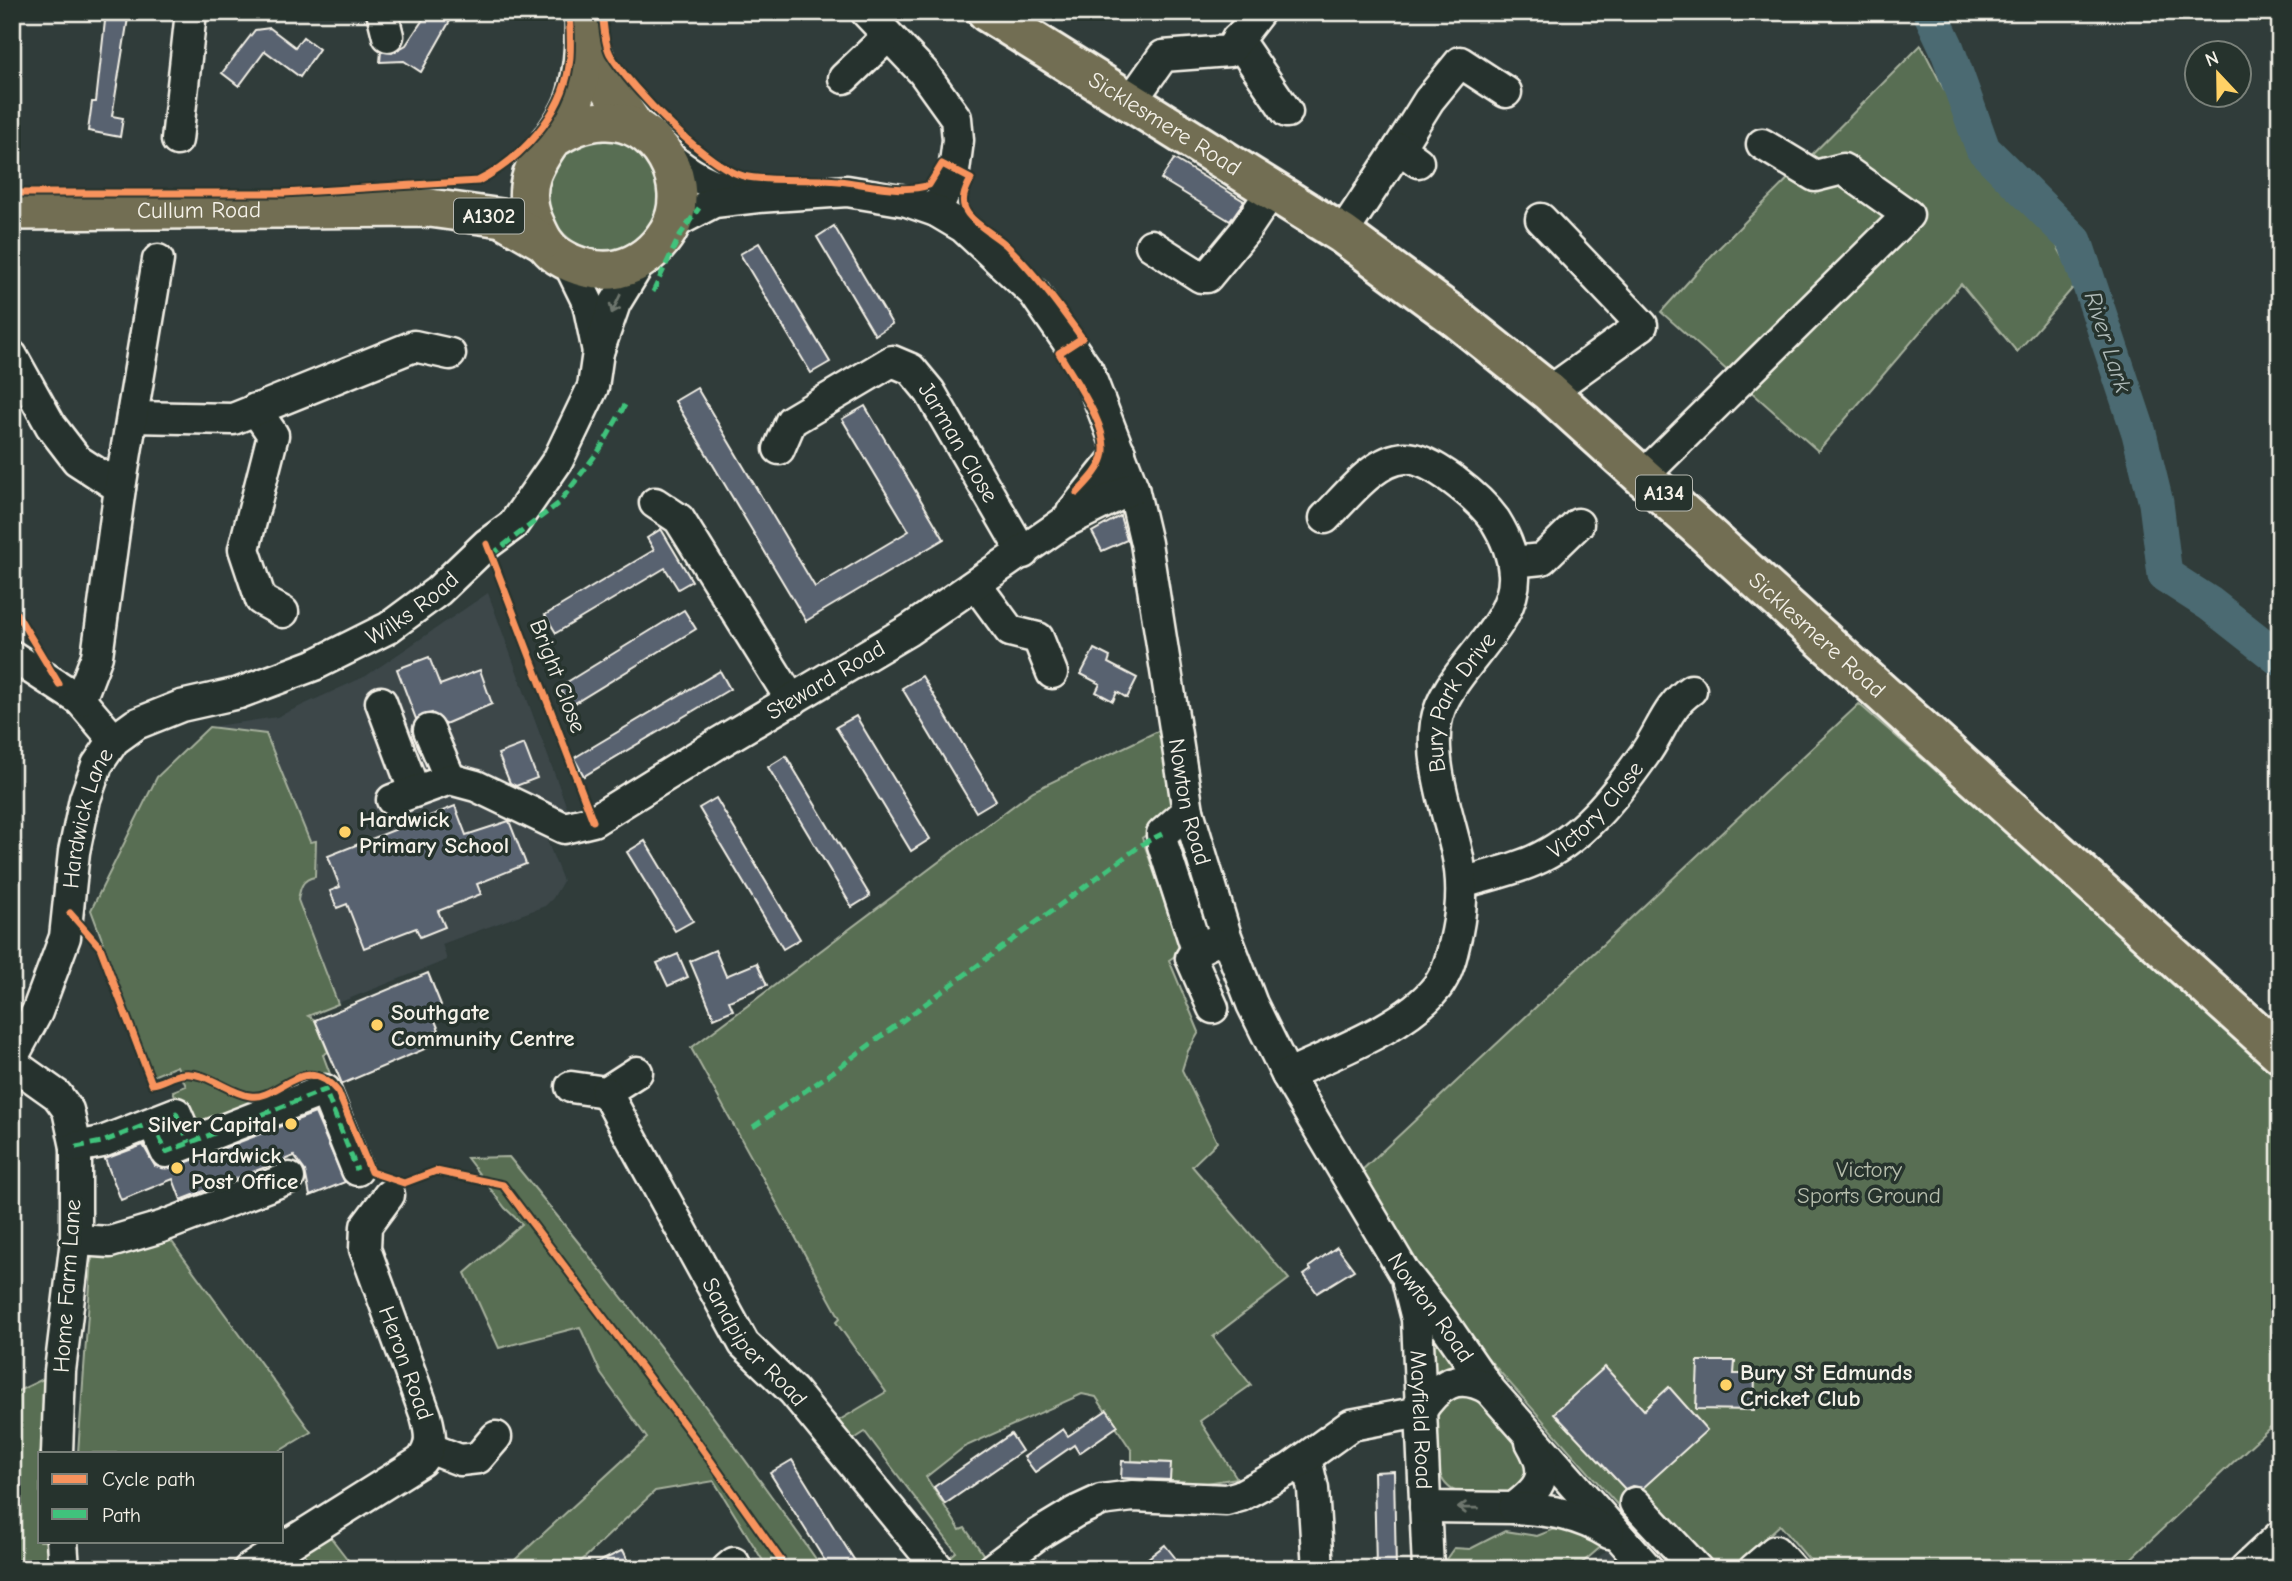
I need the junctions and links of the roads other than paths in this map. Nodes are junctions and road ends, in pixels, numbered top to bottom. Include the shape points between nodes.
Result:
1 (191, 12) edge
2 (866, 12) edge
3 (987, 12) edge
4 (1259, 12) edge
5 (584, 24) edge
6 (887, 37) junction
7 (1237, 39) junction
8 (844, 78) dead end
9 (1506, 92) dead end
10 (1132, 100) junction
11 (1287, 112) dead end
12 (635, 127) junction
13 (177, 140) dead end
14 (1762, 144) dead end
15 (664, 153) junction
16 (541, 155) junction
17 (1271, 192) junction
18 (758, 197) junction
19 (430, 208) junction
20 (12, 211) edge
21 (936, 211) junction
22 (1541, 219) dead end
23 (672, 224) junction
24 (1342, 234) junction
25 (1151, 245) dead end
26 (555, 252) junction
27 (642, 259) junction
28 (158, 260) dead end
29 (598, 352) junction
30 (450, 354) dead end
31 (12, 356) edge
32 (1549, 392) junction
33 (255, 409) junction
34 (132, 417) junction
35 (779, 449) dead end
36 (1120, 452) junction
37 (1644, 475) junction
38 (120, 488) junction
39 (1133, 488) junction
40 (655, 503) dead end
41 (1341, 512) dead end
42 (1063, 523) junction
43 (1578, 524) dead end
44 (1023, 553) junction
45 (1513, 562) junction
46 (977, 586) junction
47 (284, 612) dead end
48 (12, 656) edge
49 (1052, 673) dead end
50 (1691, 691) dead end
51 (80, 700) junction
52 (792, 701) junction
53 (381, 702) dead end
54 (429, 730) dead end
55 (114, 740) junction
56 (450, 779) junction
57 (1188, 811) junction
58 (1462, 883) junction
59 (1226, 936) junction
60 (1197, 950) junction
61 (1213, 1008) dead end
62 (2280, 1053) edge
63 (12, 1060) edge
64 (636, 1072) dead end
65 (1287, 1075) junction
66 (571, 1087) dead end
67 (606, 1092) junction
68 (76, 1147) junction
69 (357, 1170) dead end
70 (289, 1178) dead end
71 (389, 1195) dead end
72 (76, 1240) junction
73 (1404, 1272) junction
74 (1489, 1389) junction
75 (1420, 1412) junction
76 (1523, 1430) junction
77 (496, 1437) dead end
78 (429, 1448) junction
79 (57, 1452) edge
80 (1306, 1459) junction
81 (1635, 1503) dead end
82 (1425, 1507) junction
83 (1514, 1508) junction
84 (2280, 1536) edge
85 (62, 1542) edge
86 (1624, 1542) junction
87 (64, 1569) edge
88 (249, 1569) edge
89 (939, 1569) edge
90 (992, 1569) edge
91 (1318, 1569) edge
92 (1428, 1569) edge
93 (1648, 1569) edge
94 (1697, 1569) edge
95 (1754, 1569) edge
96 (1791, 1569) edge
97 (2245, 1569) edge

1 - 13 street
2 - 6 street
3 - 10 highway, Sicklesmere Road / A134
4 - 7 street
5 - 12 main road, Cullum Road / A1302 via 606,83
5 - 16 main road, Cullum Road / A1302 via 577,94
6 - 8 street
6 - 21 street via 923,72 956,118 954,171
7 - 10 street via 1229,51 1163,56
7 - 11 street
9 - 24 street via 1460,62 1429,100 1409,155
10 - 17 highway, Sicklesmere Road / A134
12 - 15 main road
12 - 16 main road via 606,120 576,125
14 - 37 street via 1815,176 1843,169 1908,215
15 - 18 street, Nowton Road via 690,175 715,187
15 - 23 main road via 675,175 678,199
16 - 19 main road, Cullum Road / A1302 via 503,191
16 - 26 main road via 528,207
17 - 24 highway, Sicklesmere Road / A134
17 - 25 street via 1207,276
18 - 21 street, Nowton Road via 846,191
18 - 23 street, Nowton Road via 714,202
19 - 20 main road, Cullum Road / A1302
19 - 26 main road, Cullum Road / A1302 via 502,218
21 - 36 street, Nowton Road via 963,227 1034,293 1088,371
22 - 32 street via 1642,325
23 - 27 main road via 660,244
24 - 32 highway, Sicklesmere Road / A134
26 - 27 main road via 592,270 618,269
26 - 29 street, Wilks Road via 588,303
27 -> 29 street, Wilks Road via 615,303
28 - 34 street
29 - 55 street, Wilks Road via 593,387 558,460 513,525 438,591 388,628 314,665 239,693 181,706 136,724
30 - 33 street via 414,346
31 - 38 street via 51,426 77,460
32 - 37 highway, Sicklesmere Road / A134
33 - 34 street via 233,419
33 - 47 street via 273,435 244,549 261,600
34 - 38 street
35 - 44 street, Jarman Close via 791,421 866,374 892,361 911,369 930,392
36 - 39 street, Nowton Road
36 - 42 street, Steward Road
37 - 62 highway, Sicklesmere Road / A134
38 - 51 street via 97,656
39 - 42 street, Steward Road
39 - 57 street, Nowton Road via 1146,543
40 - 52 street via 680,519
41 - 45 street, Bury Park Drive via 1379,468 1405,458 1416,460 1441,472 1494,519
42 - 44 street, Steward Road
43 - 45 street via 1542,559
44 - 46 street, Steward Road
45 - 58 street, Bury Park Drive via 1511,594 1504,612 1444,700 1436,721 1437,761
46 - 49 street via 1010,631 1038,638
46 - 52 street, Steward Road
48 - 51 street
50 - 58 street, Victory Close via 1675,701 1610,803 1569,839 1536,860
51 - 55 street
52 - 56 street, Steward Road via 580,827 564,828 476,786
53 - 56 street via 403,795
54 - 56 street
55 - 63 street, Hardwick Lane via 97,765 85,799 65,937 37,1012
57 - 59 street, Nowton Road
57 - 60 street via 1162,834
58 - 65 street, Bury Park Drive via 1452,955 1438,985 1393,1021
59 - 60 street
59 - 65 street, Nowton Road
60 - 61 street via 1191,958
63 - 68 street, Home Farm Lane via 57,1094 68,1110
64 - 67 street
65 - 73 street, Nowton Road
66 - 67 street
67 - 89 street, Sandpiper Road via 744,1344 793,1391
68 - 69 street via 153,1123 166,1152 325,1090
68 - 72 street, Home Farm Lane
70 - 72 street via 110,1242
71 - 78 street, Heron Road via 366,1226 365,1249 426,1416
72 - 79 street, Home Farm Lane via 60,1371
73 - 74 street, Nowton Road
73 - 75 street, Mayfield Road via 1417,1319
74 - 75 street, Nowton Road via 1475,1381 1452,1382 1440,1387
74 - 76 street, Nowton Road
75 - 80 street via 1351,1425
75 - 82 street, Mayfield Road
76 - 83 street, Nowton Road via 1539,1456 1542,1479
76 - 86 street, Nowton Road
77 - 78 street via 478,1458 460,1460
78 - 88 street, Heron Road via 421,1461
80 - 90 street via 1226,1500 1133,1496 1101,1500 1037,1535
80 - 91 street via 1313,1489
81 - 94 street
83 -> 82 street, Nowton Road
82 - 92 street, Mayfield Road
83 - 86 street, Nowton Road via 1582,1518
84 - 97 street
85 - 87 street
86 - 93 street, Nowton Road
95 - 96 street via 1774,1551

